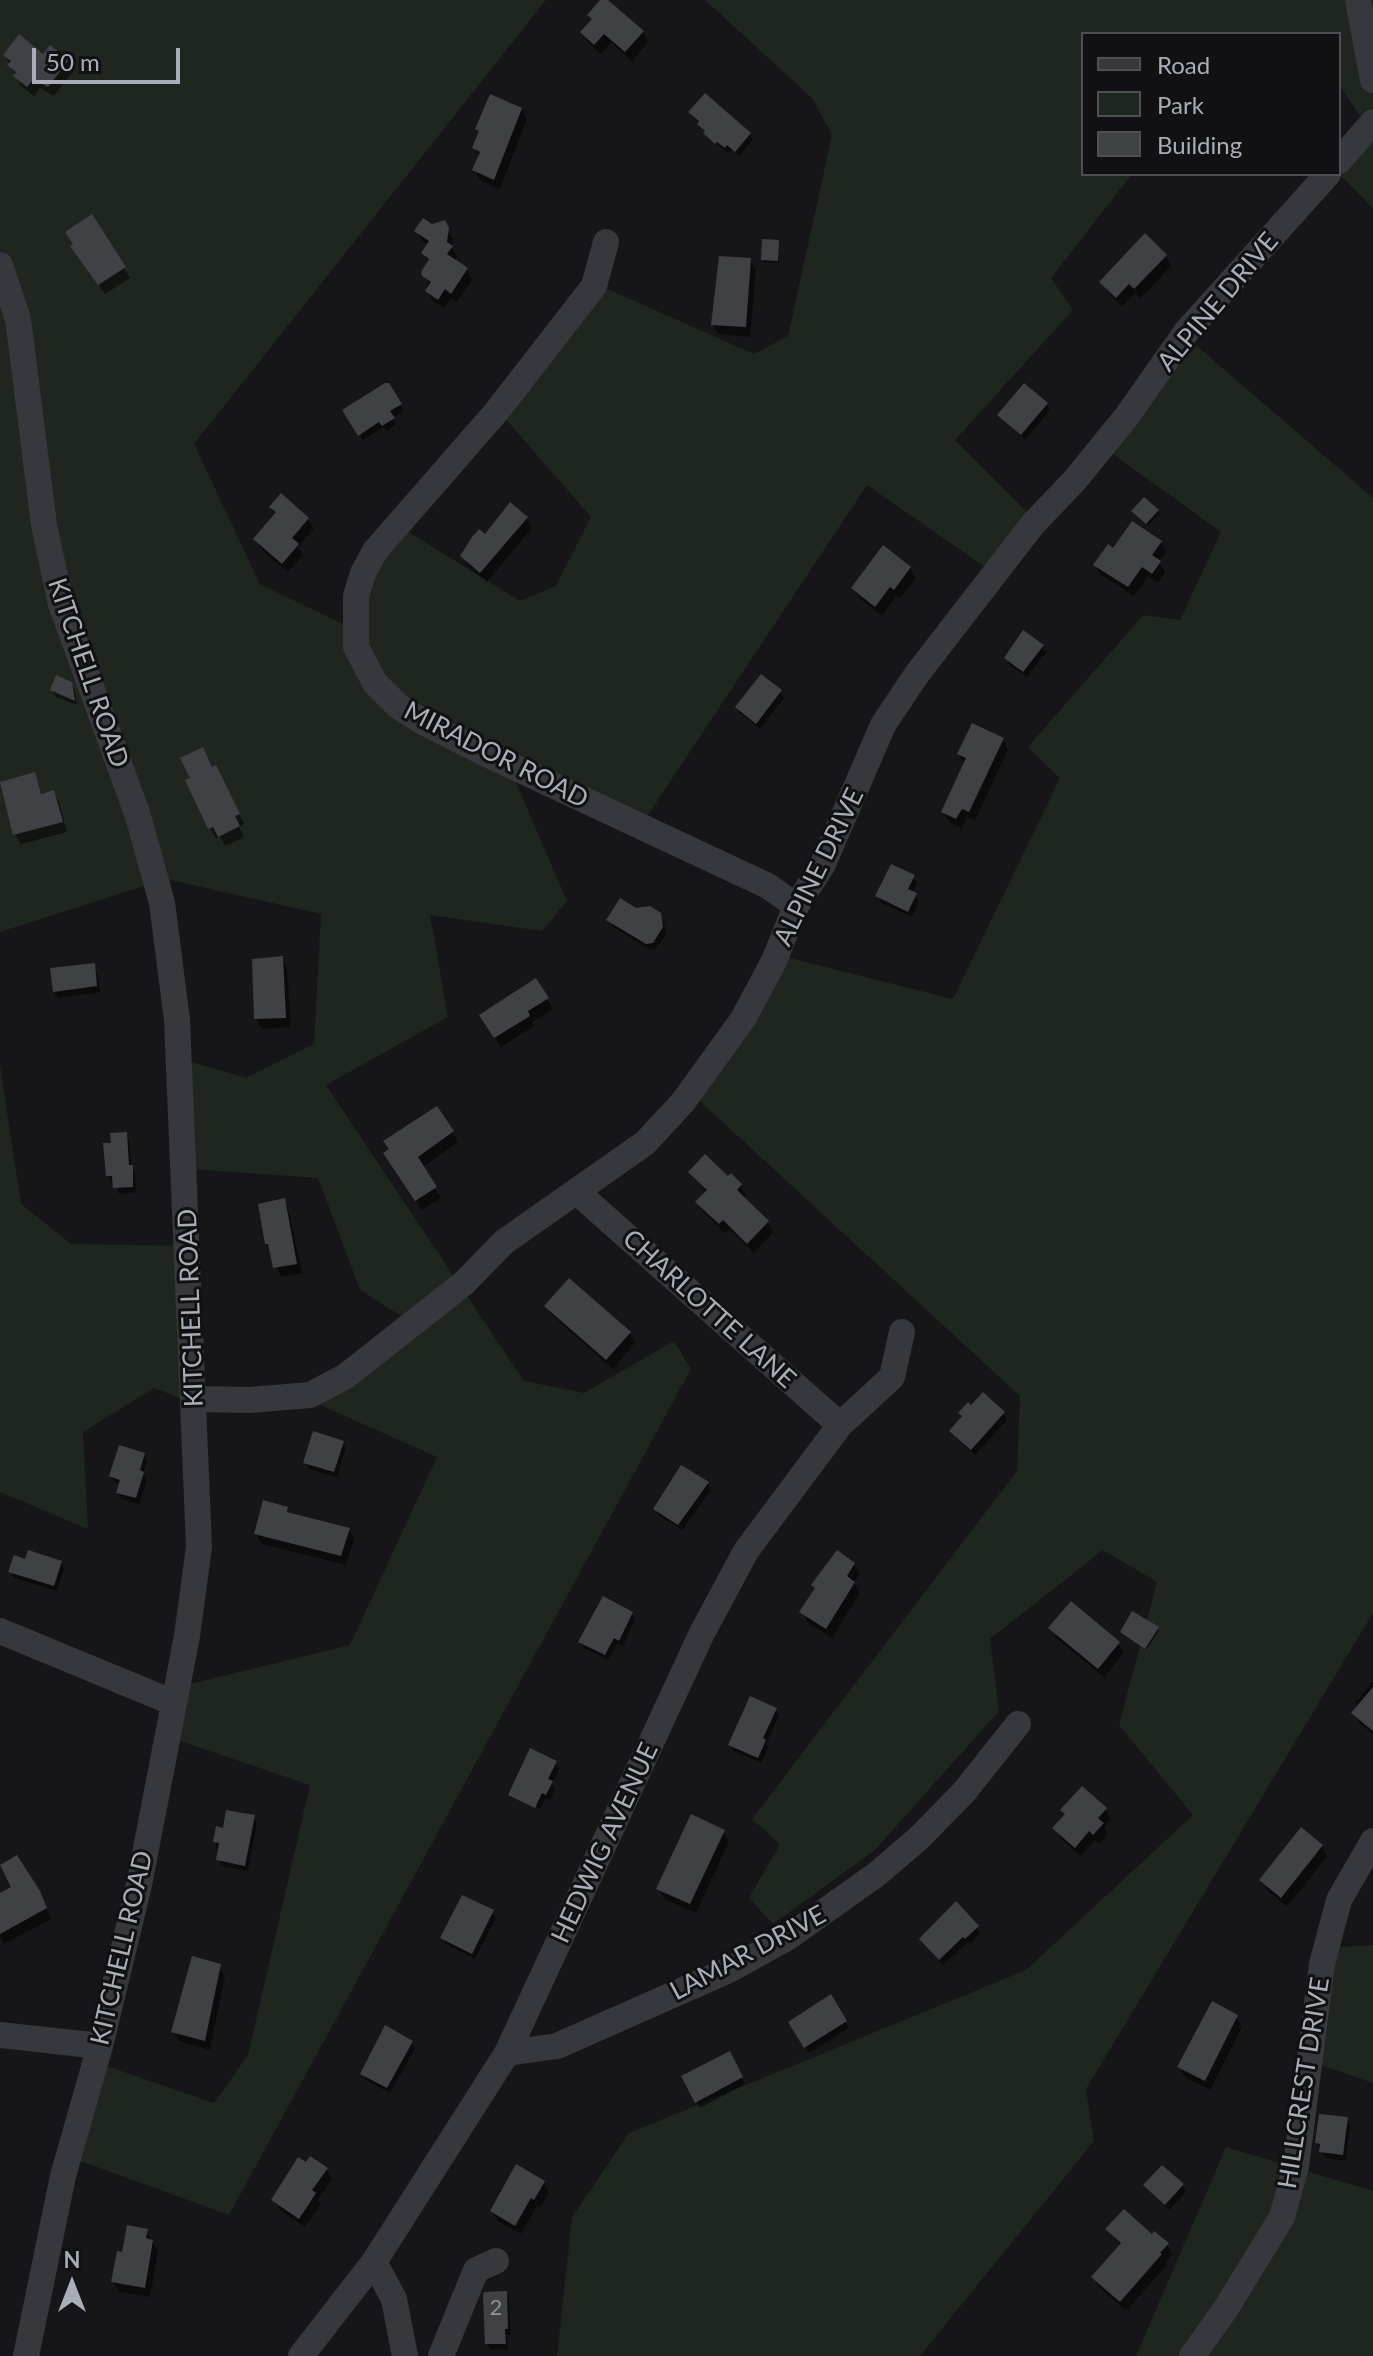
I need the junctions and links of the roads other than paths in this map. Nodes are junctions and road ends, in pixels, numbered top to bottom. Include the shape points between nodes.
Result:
1 (1358, 0) edge
2 (1373, 80) edge
3 (1373, 122) edge
4 (1341, 159) edge
5 (1326, 176) edge
6 (606, 242) dead end
7 (0, 265) edge
8 (796, 906) junction
9 (578, 1193) junction
10 (902, 1332) dead end
11 (195, 1399) junction
12 (840, 1425) junction
13 (0, 1631) edge
14 (174, 1703) junction
15 (1018, 1724) dead end
16 (1373, 1841) edge
17 (0, 2035) edge
18 (100, 2046) junction
19 (507, 2053) junction
20 (496, 2261) dead end
21 (374, 2262) junction
22 (26, 2356) edge
23 (301, 2356) edge
24 (405, 2356) edge
25 (441, 2356) edge
26 (1192, 2356) edge

1 - 2 street
3 - 4 street
5 - 8 street, ALPINE DRIVE via 1186,332 1127,416 1033,524 917,674 883,725 822,866
6 - 8 street, MIRADOR ROAD via 594,286 497,411 375,551 356,596 356,647 375,683 423,722 768,886
7 - 11 street, KITCHELL ROAD via 18,319 44,525 61,604 138,816 162,903 177,1020
8 - 9 street, ALPINE DRIVE via 743,1019 683,1102 645,1143
9 - 11 street, ALPINE DRIVE via 504,1242 464,1283 346,1376 310,1395
9 - 12 street, CHARLOTTE LANE
10 - 12 street, HEDWIG AVENUE via 892,1377
11 - 14 street, KITCHELL ROAD via 199,1547
12 - 19 street, HEDWIG AVENUE via 746,1551 702,1633
13 - 14 street
14 - 18 street, KITCHELL ROAD via 139,1885
15 - 19 street, LAMAR DRIVE via 919,1838 787,1938 731,1969 557,2046
16 - 26 street, HILLCREST DRIVE via 1339,1900 1322,1964 1296,2166 1282,2217
17 - 18 street
18 - 22 street, KITCHELL ROAD via 63,2176
19 - 21 street, HEDWIG AVENUE
20 - 25 street via 476,2270
21 - 23 street, HEDWIG AVENUE
21 - 24 street via 394,2299

